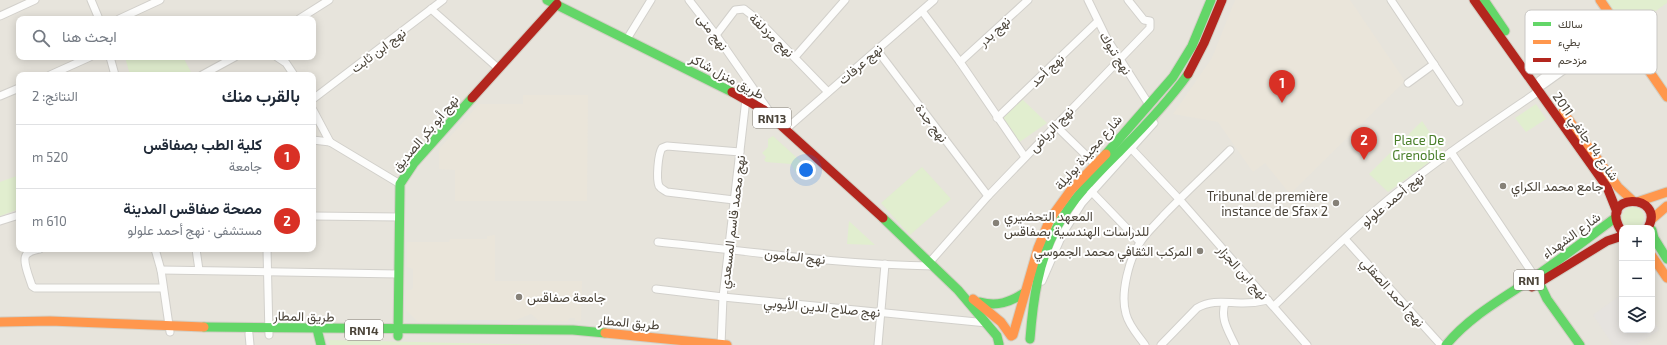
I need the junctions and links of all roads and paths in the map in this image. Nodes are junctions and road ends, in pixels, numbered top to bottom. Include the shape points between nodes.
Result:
1 (35, 0) edge
2 (91, 0) edge
3 (160, 0) edge
4 (329, 0) edge
5 (443, 0) edge
6 (547, 0) edge
7 (651, 0) edge
8 (689, 0) edge
9 (845, 0) edge
10 (934, 0) edge
11 (1028, 0) edge
12 (1088, 0) edge
13 (1128, 0) edge
14 (1211, 0) edge
15 (1222, 0) edge
16 (1391, 0) edge
17 (1474, 0) edge
18 (1484, 0) edge
19 (1600, 0) edge
20 (557, 4) junction
21 (431, 9) junction
22 (1607, 10) edge
23 (922, 11) junction
24 (0, 16) edge
25 (98, 16) edge
26 (125, 16) edge
27 (304, 16) edge
28 (1097, 22) junction
29 (716, 36) junction
30 (627, 39) junction
31 (877, 50) junction
32 (795, 57) junction
33 (83, 60) edge
34 (111, 60) edge
35 (230, 60) edge
36 (282, 60) edge
37 (1120, 60) junction
38 (1525, 61) edge
39 (960, 62) junction
40 (1434, 64) junction
41 (1525, 65) edge
42 (499, 69) junction
43 (57, 72) edge
44 (114, 72) edge
45 (208, 72) edge
46 (292, 72) edge
47 (1532, 74) edge
48 (1534, 74) edge
49 (1555, 74) edge
50 (1651, 74) edge
51 (1408, 84) dead end
52 (1541, 85) junction
53 (16, 89) edge
54 (828, 92) junction
55 (0, 96) edge
56 (316, 97) edge
57 (1667, 97) edge
58 (746, 99) junction
59 (1459, 102) dead end
60 (1148, 103) junction
61 (316, 116) edge
62 (997, 118) junction
63 (777, 122) junction
64 (1055, 125) junction
65 (786, 130) junction
66 (316, 140) edge
67 (330, 142) junction
68 (1129, 147) junction
69 (1230, 150) dead end
70 (740, 152) junction
71 (1451, 152) junction
72 (1025, 157) junction
73 (1096, 165) junction
74 (400, 184) junction
75 (1089, 189) junction
76 (1667, 192) edge
77 (988, 196) junction
78 (1179, 199) junction
79 (734, 200) junction
80 (1636, 201) junction
81 (1667, 206) edge
82 (1616, 215) junction
83 (16, 216) edge
84 (316, 216) edge
85 (398, 218) junction
86 (0, 221) edge
87 (1651, 225) edge
88 (1652, 225) edge
89 (1619, 229) edge
90 (1619, 237) edge
91 (1345, 239) junction
92 (1655, 240) edge
93 (658, 242) dead end
94 (1140, 242) junction
95 (729, 249) junction
96 (31, 252) edge
97 (156, 252) edge
98 (196, 252) edge
99 (267, 252) edge
100 (1667, 259) edge
101 (1655, 260) edge
102 (885, 264) junction
103 (931, 264) junction
104 (161, 270) junction
105 (199, 270) junction
106 (267, 272) junction
107 (398, 274) junction
108 (1667, 278) edge
109 (1537, 280) junction
110 (163, 288) junction
111 (656, 289) dead end
112 (958, 290) junction
113 (1024, 293) junction
114 (723, 297) junction
115 (975, 300) junction
116 (1268, 300) junction
117 (1225, 303) junction
118 (1274, 306) junction
119 (880, 312) junction
120 (0, 322) edge
121 (987, 323) junction
122 (0, 328) edge
123 (170, 329) junction
124 (268, 332) junction
125 (398, 333) junction
126 (249, 334) junction
127 (1012, 336) junction
128 (319, 337) edge
129 (1033, 342) edge
130 (999, 344) edge
131 (250, 345) edge
132 (676, 345) edge
133 (723, 345) edge
134 (878, 345) edge
135 (1145, 345) edge
136 (1161, 345) edge
137 (1235, 345) edge
138 (1307, 345) edge
139 (1441, 345) edge
140 (1446, 345) edge
141 (1455, 345) edge
142 (1580, 345) edge

1 - 24 street
2 - 25 street
3 - 26 street
4 - 27 street
5 - 21 street, نهج ابن ثابت
6 - 20 main road, طريق منزل شاكر / RN13
7 - 30 street
8 - 29 street, نهج منى
9 - 32 street
10 - 23 street, نهج عرفات
11 - 39 street, نهج بدر
12 - 28 street, نهج تبوك
13 - 37 street, نهج الرياض via 1151,25
14 - 60 main road, شارع مجيدة بوليلة via 1182,64
15 - 68 main road, شارع مجيدة بوليلة via 1193,66
16 - 40 street
17 - 41 main road, شارع 14 جانفي 2011
18 - 38 main road, شارع 14 جانفي 2011
19 - 22 main road
20 - 30 main road, طريق منزل شاكر / RN13
20 - 42 main road, نهج أبو بكر الصديق
21 - 42 street
21 - 56 street, نهج ابن ثابت
23 - 31 street, نهج عرفات
23 - 39 street
28 - 37 street, نهج تبوك
28 - 62 street, نهج أحد
29 - 32 street, نهج مزدلفة via 735,10 744,9
29 - 63 street, نهج منى
30 - 58 main road, طريق منزل شاكر / RN13
31 - 54 street, نهج عرفات
31 - 77 street, نهج جدة
32 - 54 street, نهج مزدلفة
33 - 43 street
34 - 44 street
35 - 45 street
36 - 46 street
37 - 60 street, نهج تبوك
37 - 64 street, نهج الرياض
39 - 62 street
40 - 51 street
40 - 59 street
42 - 74 main road, نهج أبو بكر الصديق via 414,163
47 - 52 main road, شارع 14 جانفي 2011
48 - 52 main road, شارع 14 جانفي 2011
49 - 52 street, نهج أحمد علولو
50 - 57 main road
52 - 71 street, نهج أحمد علولو
52 - 80 main road, شارع 14 جانفي 2011 via 1618,187
52 - 82 main road, شارع 14 جانفي 2011 via 1607,187
53 - 55 street
54 - 65 street, نهج عرفات
58 - 63 main road, طريق منزل شاكر / RN13
58 - 70 street, نهج محمد قاسم المسعدي
60 - 73 main road, شارع مجيدة بوليلة
61 - 67 street
62 - 72 street
63 - 65 main road, طريق منزل شاكر / RN13
64 - 72 street, نهج الرياض
64 - 73 street
65 - 103 main road, طريق منزل شاكر / RN13
66 - 67 street
67 - 74 street
68 - 75 main road, شارع مجيدة بوليلة
68 - 78 street, نهج ابن الجزار
69 - 78 street
70 - 79 street, نهج محمد قاسم المسعدي
70 - 79 street via 667,146 662,148 659,156 658,182 667,192
71 - 91 street, نهج أحمد علولو via 1389,200
71 - 109 street
72 - 77 street, نهج الرياض
73 - 113 main road, شارع مجيدة بوليلة via 1071,190 1050,219
74 - 85 main road, نهج أبو بكر الصديق
75 - 94 street
75 - 129 main road, شارع مجيدة بوليلة via 1070,206 1056,228 1040,273 1035,296 1032,312
76 - 80 main road, RN1
77 - 103 street, نهج الرياض
78 - 94 street
78 - 116 street, نهج ابن الجزار
79 - 95 street, نهج محمد قاسم المسعدي
80 - 82 main road, RN1 via 1623,204
80 - 87 main road, شارع 14 جانفي 2011 via 1648,208
81 - 88 main road
82 - 89 main road, شارع 14 جانفي 2011
82 - 109 main road, شارع الشهداء / RN1
83 - 86 street
84 - 85 street
85 - 107 main road, نهج أبو بكر الصديق
90 - 109 main road, شارع الشهداء / RN1
91 - 118 street, نهج أحمد علولو
91 - 139 street, نهج أحمد الصقلي
92 - 100 main road, شارع 14 جانفي 2011
93 - 95 street, نهج المأمون
94 - 135 street via 1127,279 1124,302 1129,323
95 - 102 street, نهج المأمون
95 - 114 street, نهج محمد قاسم المسعدي
96 - 110 street via 24,260 32,286 35,288
97 - 104 street
98 - 105 street
99 - 106 street
101 - 108 main road
102 - 103 street, نهج المأمون
102 - 119 street
103 - 112 main road, طريق منزل شاكر / RN13
104 - 105 street
104 - 110 street
105 - 106 street
106 - 107 street
106 - 124 street
107 - 125 main road, نهج أبو بكر الصديق
109 - 140 main road, شارع الشهداء / RN1 via 1470,320
109 - 141 main road, شارع الشهداء / RN1 via 1475,324
109 - 142 main road via 1547,299
110 - 123 street
111 - 114 street, نهج صلاح الدين الأيوبي
112 - 115 main road, طريق منزل شاكر / RN13
112 - 121 main road, طريق منزل شاكر / RN13
113 - 115 main road via 996,306
113 - 127 main road, شارع مجيدة بوليلة
114 - 119 street, نهج صلاح الدين الأيوبي
114 - 133 street, نهج محمد قاسم المسعدي
115 - 127 main road, طريق منزل شاكر / RN13 via 1001,322
116 - 117 street
116 - 118 street, نهج ابن الجزار
117 - 136 street via 1203,304
117 - 137 street via 1223,319
118 - 138 street, نهج ابن الجزار
119 - 121 street, نهج صلاح الدين الأيوبي
119 - 134 street
120 - 123 main road, طريق المطار / RN14 via 50,321
121 - 130 main road, طريق منزل شاكر / RN13 via 997,336
122 - 123 main road, طريق المطار / RN14
123 - 124 main road, طريق المطار / RN14
123 - 126 main road, طريق المطار / RN14
124 - 126 main road, طريق المطار / RN14
124 - 128 main road, طريق المطار / RN14
125 - 128 main road, طريق المطار / RN14
125 - 132 main road, طريق المطار / RN14 via 596,337
125 - 133 main road, طريق المطار / RN14 via 506,329 573,330
126 - 131 street
127 - 129 main road via 1025,336
127 - 130 main road

